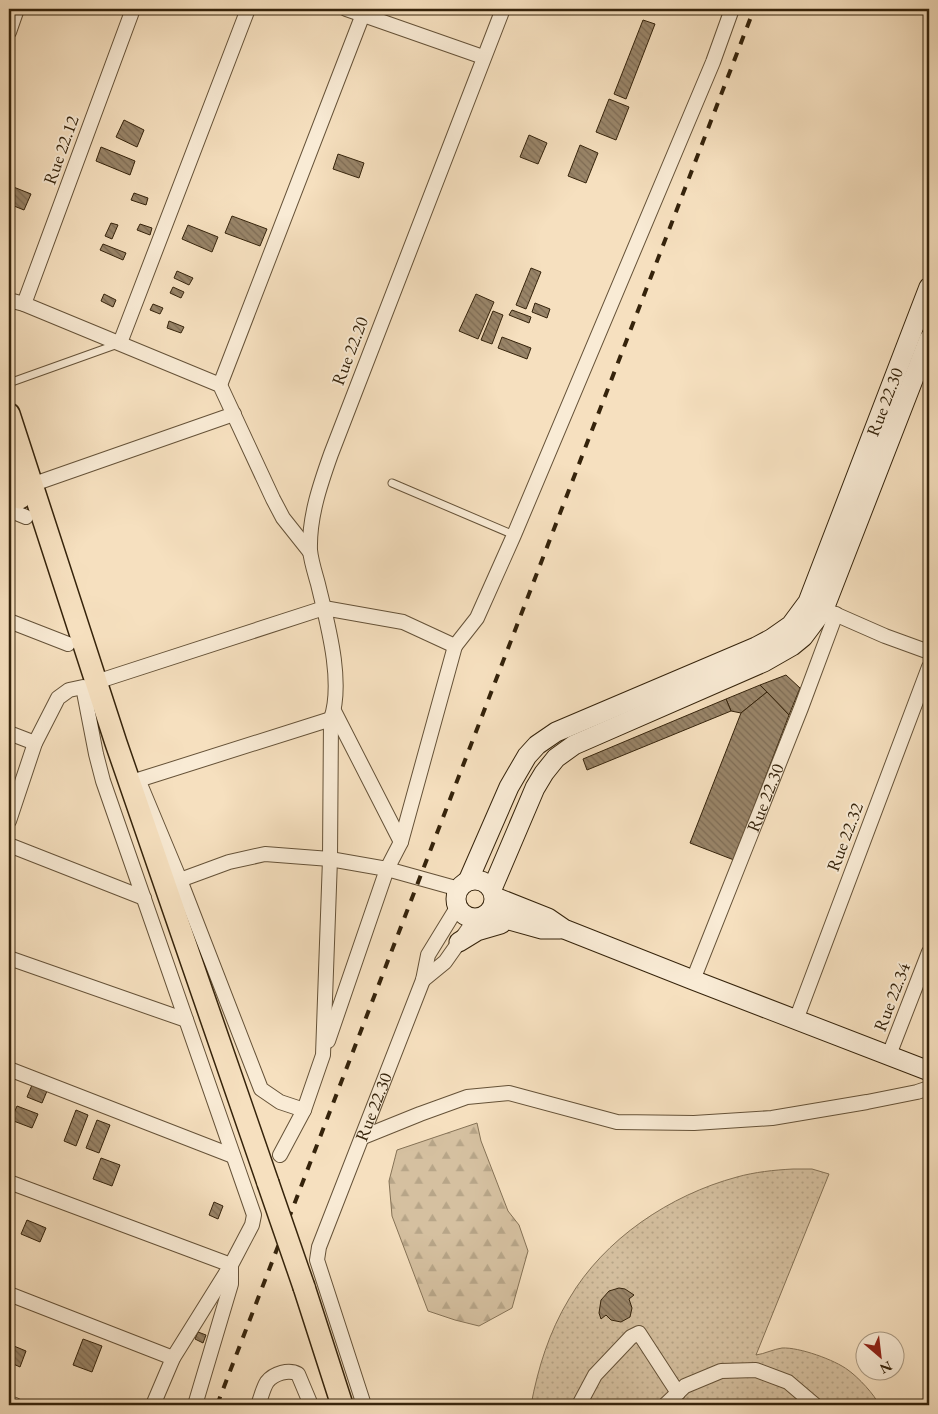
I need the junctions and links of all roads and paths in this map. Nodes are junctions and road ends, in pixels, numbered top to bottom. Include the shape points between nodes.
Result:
1 (18, 9) edge
2 (133, 9) edge
3 (248, 9) edge
4 (346, 9) edge
5 (503, 9) edge
6 (732, 9) edge
7 (364, 12) edge
8 (9, 32) edge
9 (483, 57) junction
10 (929, 287) edge
11 (9, 300) edge
12 (24, 304) junction
13 (929, 339) edge
14 (120, 343) junction
15 (9, 384) edge
16 (220, 385) junction
17 (9, 414) edge
18 (234, 414) junction
19 (9, 465) edge
20 (392, 483) dead end
21 (31, 485) junction
22 (18, 513) edge
23 (514, 535) junction
24 (310, 552) junction
25 (324, 608) junction
26 (822, 608) junction
27 (9, 621) edge
28 (68, 644) junction
29 (455, 646) junction
30 (929, 652) edge
31 (929, 668) edge
32 (90, 684) junction
33 (332, 715) junction
34 (9, 733) edge
35 (35, 744) junction
36 (138, 780) junction
37 (9, 820) edge
38 (401, 842) junction
39 (9, 845) edge
40 (330, 859) junction
41 (387, 869) junction
42 (180, 880) junction
43 (462, 892) junction
44 (493, 893) junction
45 (144, 898) junction
46 (481, 916) junction
47 (512, 921) junction
48 (564, 928) junction
49 (459, 942) junction
50 (929, 952) edge
51 (9, 958) edge
52 (423, 980) junction
53 (693, 980) junction
54 (186, 1020) junction
55 (796, 1020) junction
56 (323, 1055) junction
57 (889, 1055) junction
58 (9, 1069) edge
59 (929, 1071) edge
60 (929, 1088) edge
61 (304, 1110) junction
62 (362, 1137) junction
63 (280, 1155) dead end
64 (233, 1156) junction
65 (9, 1182) edge
66 (261, 1199) junction
67 (231, 1265) junction
68 (9, 1294) edge
69 (300, 1294) junction
70 (173, 1358) junction
71 (678, 1393) junction
72 (9, 1403) edge
73 (15, 1405) edge
74 (153, 1405) edge
75 (195, 1405) edge
76 (258, 1405) edge
77 (311, 1405) edge
78 (330, 1405) edge
79 (342, 1405) edge
80 (364, 1405) edge
81 (579, 1405) edge
82 (665, 1405) edge
83 (815, 1405) edge

1 - 8 street
2 - 12 street, Rue 22.12
3 - 14 street
4 - 7 street
5 - 9 street, Rue 22.20
6 - 23 street via 713,62
7 - 9 street
7 - 16 street
9 - 24 street, Rue 22.20 via 317,494
10 - 26 street, Rue 22.30
11 - 12 street
12 - 14 street
13 - 26 street, Rue 22.30
14 - 15 lane
14 - 16 street
16 - 18 street
17 - 21 main road
18 - 21 street
18 - 24 street via 283,518
19 - 22 main road
20 - 23 lane
21 - 32 main road
22 - 28 main road
23 - 29 street via 477,618
24 - 25 street, Rue 22.20
25 - 29 street via 403,622
25 - 32 street
25 - 33 street, Rue 22.20 via 335,678
26 - 30 street
26 - 43 street via 771,639 556,732 537,746 527,756 510,786
26 - 44 street via 803,637 779,654 574,745 556,758 535,788
26 - 53 street, Rue 22.30 via 804,700
27 - 28 street
28 - 32 main road
29 - 38 street
31 - 55 street, Rue 22.32
32 - 35 street via 69,690 58,698
32 - 36 street via 123,737
32 - 45 street via 96,754
32 - 66 main road via 106,757
33 - 36 street
33 - 38 street
33 - 40 street, Rue 22.20
34 - 35 street
35 - 37 street
36 - 42 street
38 - 41 street
39 - 45 street
40 - 41 street
40 - 42 street via 265,854 229,862
40 - 56 street, Rue 22.20
41 - 43 street
41 - 56 street
42 - 61 street via 260,1089 280,1102
43 - 44 street via 479,880
43 - 46 street via 465,915
43 - 52 street, Rue 22.30 via 428,955
44 - 46 street via 493,906
44 - 48 street
45 - 54 street
46 - 47 street
46 - 49 street
47 - 48 street via 542,929
47 - 49 street via 477,931
48 - 53 street
49 - 52 street via 444,962
50 - 57 street, Rue 22.34
51 - 54 street
52 - 62 street, Rue 22.30
53 - 55 street
54 - 64 street
55 - 57 street
56 - 61 street
57 - 59 street
58 - 64 street
60 - 62 street via 772,1118 694,1123 617,1122 510,1093 467,1096
61 - 63 street
62 - 80 street, Rue 22.30 via 319,1247 318,1260
64 - 66 street
65 - 67 street
66 - 67 street via 252,1225
66 - 69 main road
67 - 70 street
67 - 75 street via 231,1284
68 - 70 street
69 - 78 main road
69 - 79 main road
70 - 74 street
71 - 81 street via 640,1332 631,1337 595,1375
71 - 82 street
71 - 83 street via 684,1386 721,1371 756,1370 788,1382
72 - 73 street
76 - 77 street via 268,1381 286,1372 298,1374

